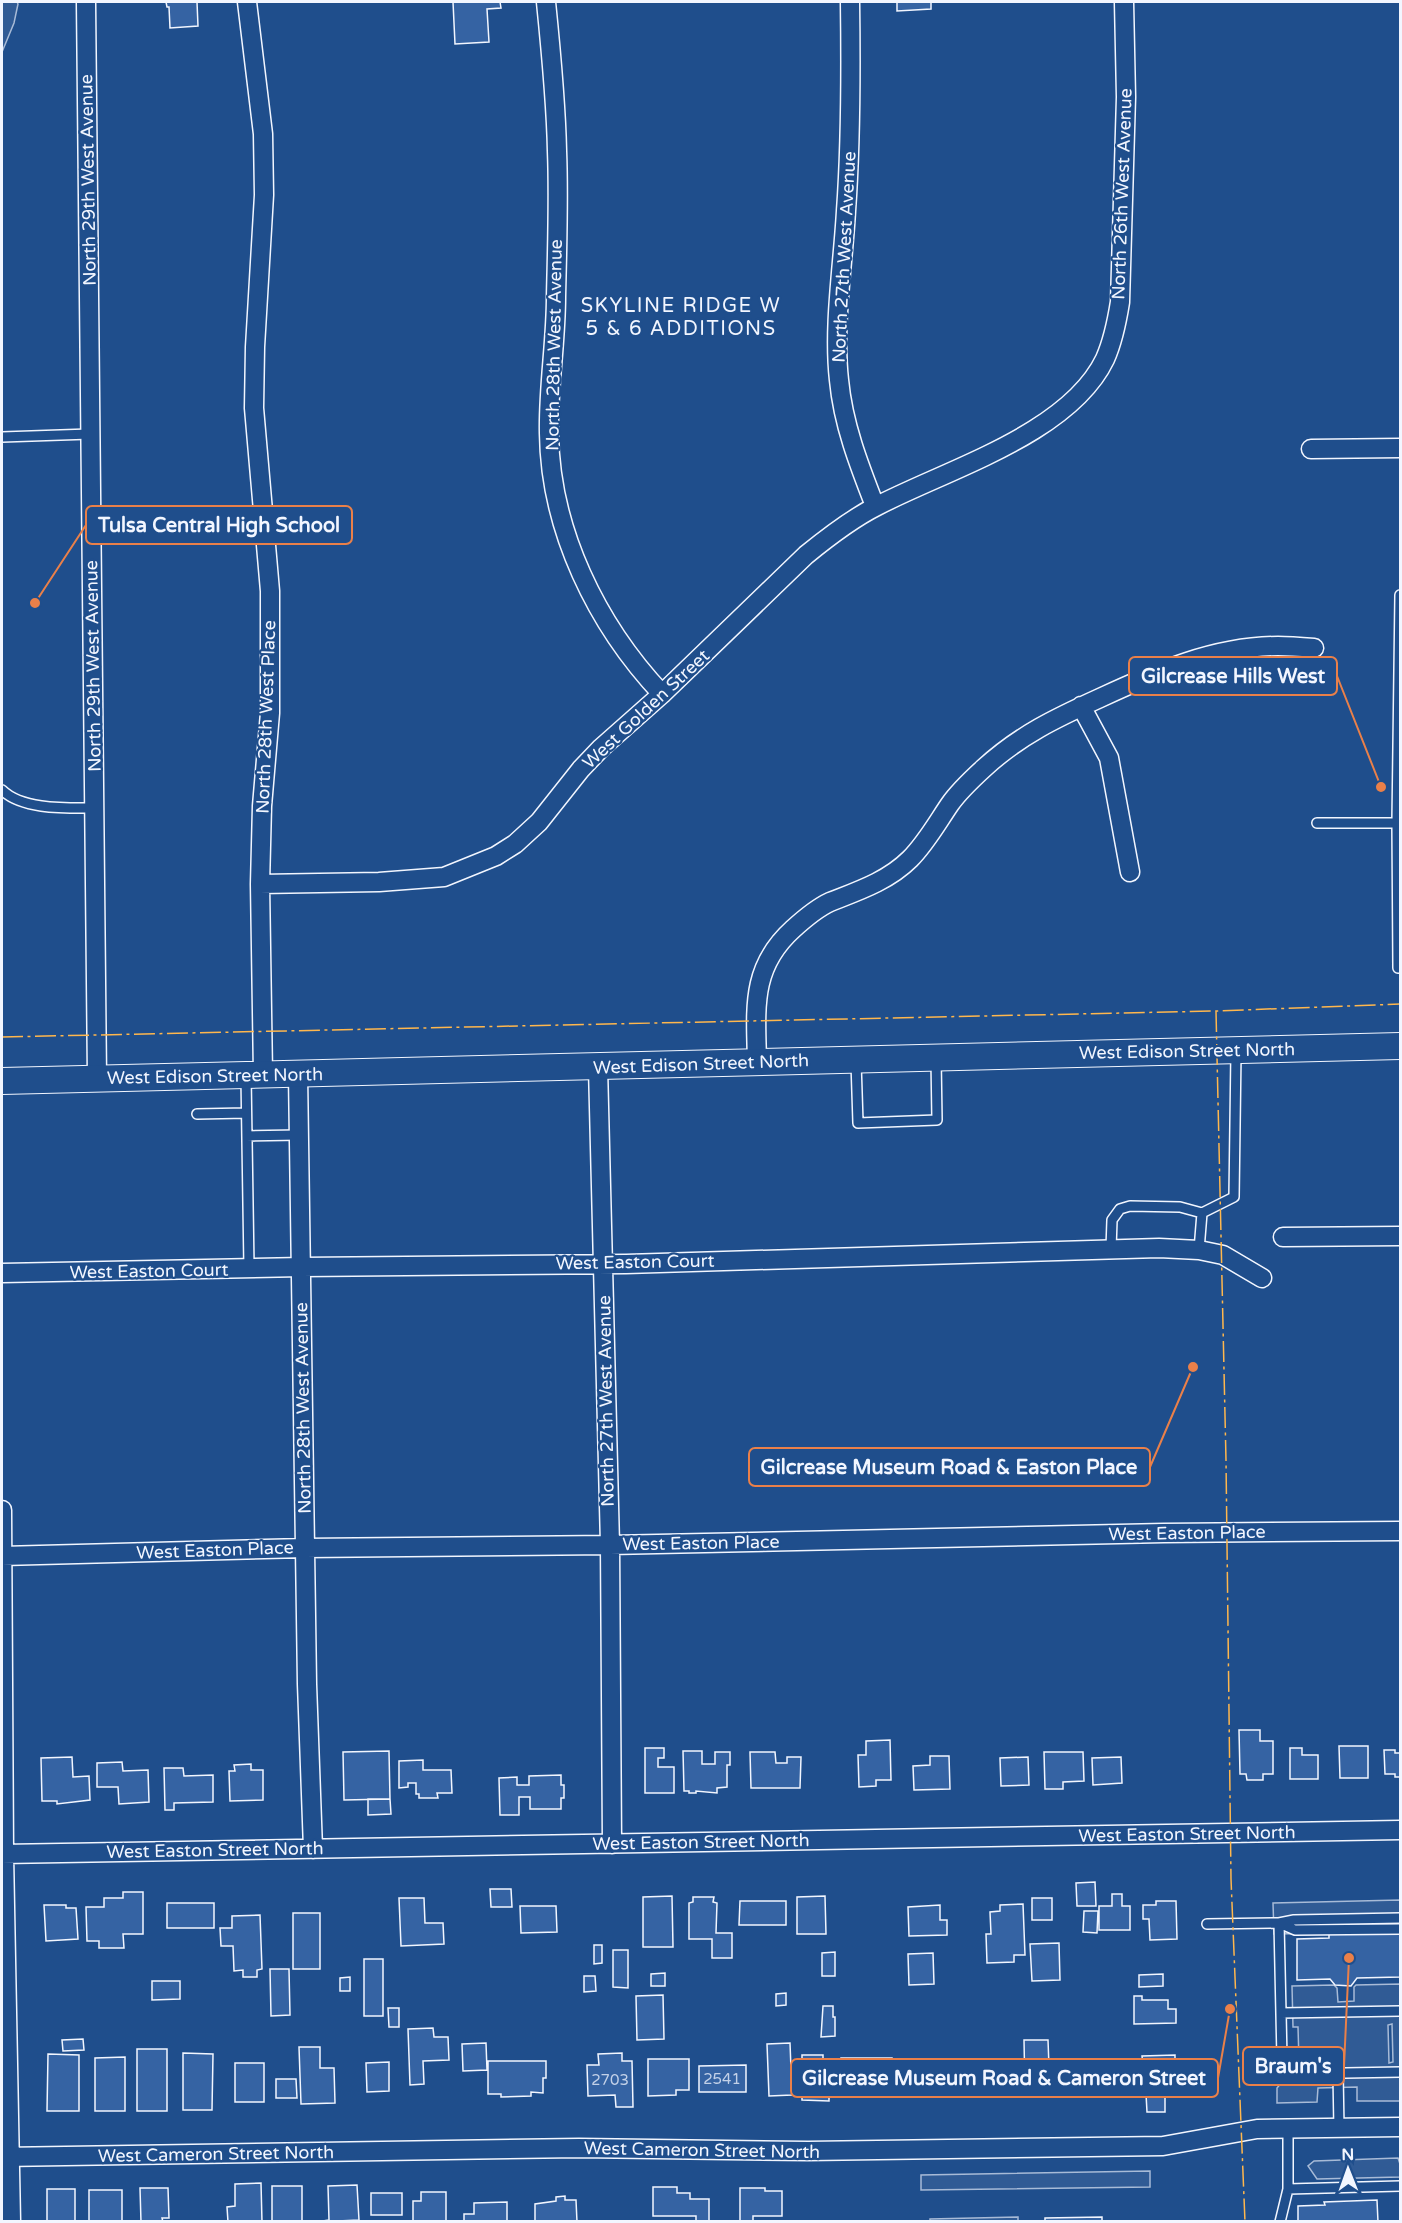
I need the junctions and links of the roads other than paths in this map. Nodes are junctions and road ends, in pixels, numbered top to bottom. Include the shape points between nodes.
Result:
1 (86, 2) edge
2 (247, 2) edge
3 (546, 2) edge
4 (850, 2) edge
5 (1124, 2) edge
6 (90, 434) junction
7 (2, 437) edge
8 (1401, 448) edge
9 (1311, 449) dead end
10 (875, 506) junction
11 (1401, 595) edge
12 (1314, 648) dead end
13 (663, 694) junction
14 (1082, 706) junction
15 (2, 790) edge
16 (94, 808) junction
17 (1317, 823) dead end
18 (1399, 823) edge
19 (1130, 872) dead end
20 (260, 884) junction
21 (1401, 968) edge
22 (1401, 1046) edge
23 (1236, 1050) junction
24 (936, 1057) junction
25 (856, 1060) junction
26 (757, 1063) junction
27 (598, 1067) junction
28 (298, 1074) junction
29 (254, 1075) junction
30 (97, 1078) junction
31 (2, 1081) edge
32 (246, 1113) junction
33 (197, 1114) dead end
34 (247, 1136) junction
35 (299, 1136) junction
36 (1202, 1213) junction
37 (1401, 1236) edge
38 (1282, 1237) dead end
39 (1111, 1249) junction
40 (1199, 1250) junction
41 (603, 1264) junction
42 (302, 1267) junction
43 (249, 1268) junction
44 (2, 1273) edge
45 (1262, 1278) dead end
46 (2, 1510) edge
47 (1401, 1531) edge
48 (610, 1545) junction
49 (305, 1548) junction
50 (2, 1556) edge
51 (1401, 1830) edge
52 (612, 1844) junction
53 (313, 1849) junction
54 (2, 1854) edge
55 (1401, 1918) edge
56 (1279, 1923) junction
57 (1207, 1924) dead end
58 (1401, 1929) edge
59 (1401, 2011) edge
60 (1281, 2013) junction
61 (1401, 2072) edge
62 (1338, 2073) junction
63 (1401, 2127) edge
64 (1288, 2128) junction
65 (1339, 2129) junction
66 (6, 2157) edge
67 (1401, 2186) edge
68 (1288, 2189) junction
69 (11, 2222) edge
70 (1281, 2222) edge

1 - 6 street, North 29th West Avenue
2 - 20 street, North 28th West Place via 262,134 264,195 254,408 270,591 270,714
3 - 13 street, North 28th West Avenue via 558,152 556,305 549,396 556,496 564,528 601,612 639,670
4 - 10 street, North 27th West Avenue via 848,192 837,342 846,422
5 - 10 street, North 26th West Avenue via 1123,263 1115,328 1104,359 1073,402 1023,437
6 - 7 lane
6 - 16 street, North 29th West Avenue
8 - 9 street
10 - 13 street, West Golden Street via 830,534 806,555
11 - 18 lane
12 - 14 street via 1276,646 1192,660
13 - 20 street, West Golden Street via 601,748 539,822 496,856 444,877
14 - 19 street via 1109,758
14 - 26 street via 1039,726 984,768 951,801 910,859 891,875 826,904 784,937 763,969 756,1001
15 - 16 lane via 10,798 53,808
16 - 30 street, North 29th West Avenue
17 - 18 lane
18 - 21 lane
20 - 29 street, North 28th West Place
22 - 23 main road, West Edison Street North
23 - 24 main road, West Edison Street North
23 - 36 lane via 1234,1197
24 - 25 main road, West Edison Street North
24 - 25 lane via 937,1120 858,1123
25 - 26 main road, West Edison Street North
26 - 27 main road, West Edison Street North
27 - 28 main road, West Edison Street North
27 - 41 street, North 27th West Avenue
28 - 29 main road, West Edison Street North
28 - 35 street, North 28th West Avenue
29 - 30 main road, West Edison Street North
29 - 32 lane
30 - 31 main road, West Edison Street North
32 - 33 lane
32 - 34 lane
34 - 35 lane
34 - 43 lane
35 - 42 street, North 28th West Avenue
36 - 39 lane via 1180,1207 1120,1209 1112,1220
36 - 40 lane
37 - 38 street
39 - 40 street, West Easton Court
39 - 41 street, West Easton Court
40 - 45 street, West Easton Court via 1223,1255
41 - 42 street, West Easton Court
41 - 48 street, North 27th West Avenue
42 - 43 street, West Easton Court
42 - 49 street, North 28th West Avenue
43 - 44 street, West Easton Court
46 - 50 street
47 - 48 street, West Easton Place
48 - 49 street, West Easton Place
48 - 52 street, North 27th West Avenue
49 - 50 street, West Easton Place
49 - 53 street, North 28th West Avenue
50 - 54 street
51 - 52 street, West Easton Street North
52 - 53 street, West Easton Street North
53 - 54 street, West Easton Street North
54 - 66 street
55 - 56 lane
56 - 57 lane
56 - 58 lane via 1295,1930
56 - 60 lane
59 - 60 lane
60 - 62 lane via 1282,2059 1292,2074
61 - 62 lane
62 - 65 lane
63 - 65 street, West Cameron Street North
64 - 65 street, West Cameron Street North
64 - 66 street, West Cameron Street North via 1257,2128 1151,2146 808,2151 579,2148
64 - 68 lane
66 - 69 street
67 - 68 lane
68 - 70 lane

